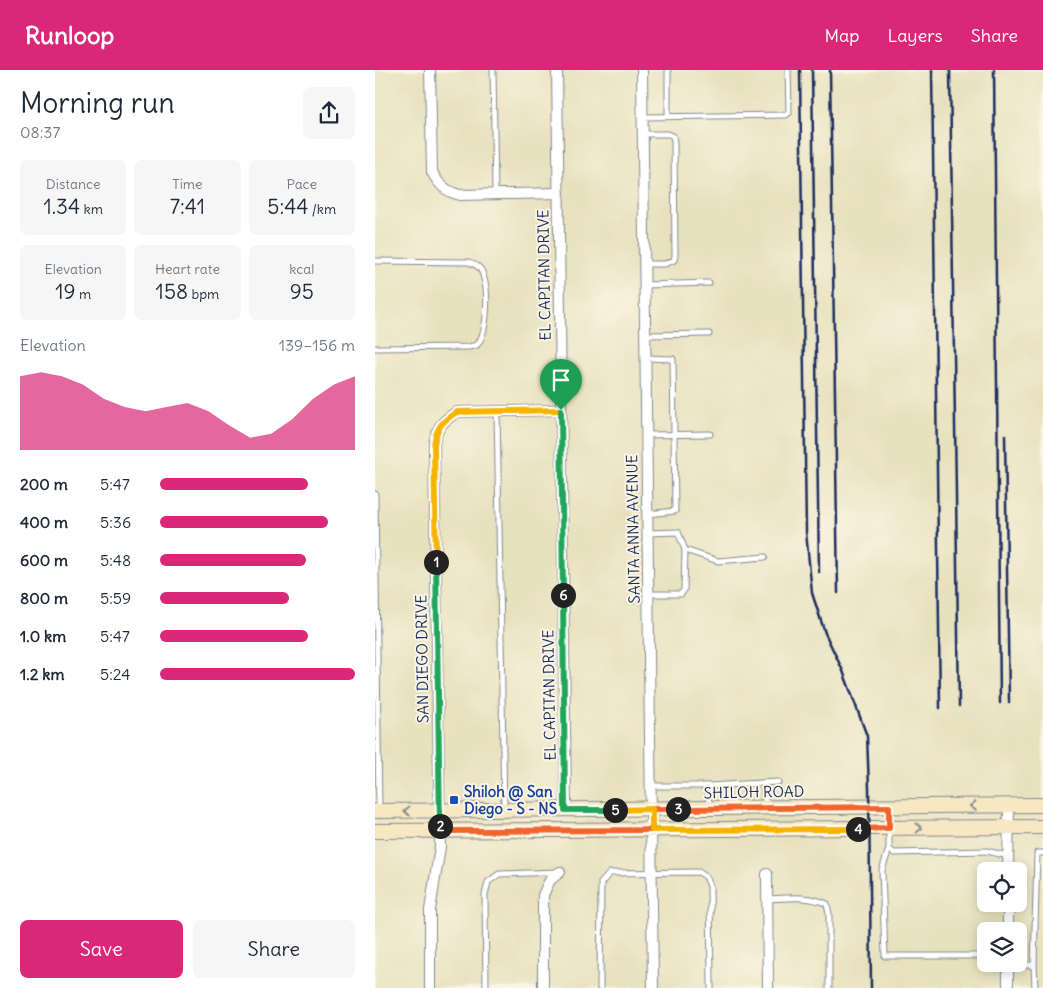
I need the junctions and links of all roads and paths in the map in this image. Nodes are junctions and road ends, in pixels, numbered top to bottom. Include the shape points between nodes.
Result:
1 (430, 70) edge
2 (493, 70) edge
3 (557, 70) edge
4 (642, 70) edge
5 (668, 70) edge
6 (788, 70) edge
7 (668, 116) junction
8 (643, 117) junction
9 (643, 134) junction
10 (559, 193) junction
11 (495, 194) junction
12 (375, 261) edge
13 (644, 264) junction
14 (709, 283) dead end
15 (645, 285) junction
16 (709, 334) dead end
17 (645, 335) junction
18 (375, 348) edge
19 (646, 358) junction
20 (561, 410) junction
21 (497, 411) junction
22 (674, 433) junction
23 (710, 434) dead end
24 (647, 435) junction
25 (375, 494) edge
26 (648, 514) junction
27 (648, 534) junction
28 (685, 550) junction
29 (765, 558) dead end
30 (649, 594) junction
31 (778, 782) dead end
32 (763, 783) junction
33 (652, 786) junction
34 (707, 786) junction
35 (1043, 805) edge
36 (1009, 806) junction
37 (889, 807) junction
38 (766, 808) junction
39 (652, 809) junction
40 (709, 809) junction
41 (439, 810) junction
42 (504, 810) junction
43 (565, 810) junction
44 (377, 811) edge
45 (1008, 827) junction
46 (1043, 827) edge
47 (889, 828) junction
48 (652, 830) junction
49 (375, 831) edge
50 (440, 831) junction
51 (889, 849) junction
52 (1043, 853) edge
53 (1008, 856) junction
54 (1008, 862) edge
55 (560, 872) joint
56 (652, 873) junction
57 (767, 874) dead end
58 (768, 899) junction
59 (977, 956) edge
60 (1027, 965) edge
61 (1035, 965) junction
62 (1008, 972) edge
63 (430, 988) edge
64 (486, 988) edge
65 (543, 988) edge
66 (600, 988) edge
67 (653, 988) edge
68 (711, 988) edge
69 (768, 988) edge
70 (829, 988) edge
71 (1008, 988) edge
72 (1035, 988) edge

1 - 11 street via 432,172 439,185 448,192
2 - 11 lane
3 - 10 street, EL CAPITAN DRIVE
4 - 8 street, SANTA ANNA AVENUE
5 - 7 lane
6 - 7 lane via 787,115
7 - 8 lane
8 - 9 street, SANTA ANNA AVENUE
9 - 13 street, SANTA ANNA AVENUE
9 - 13 lane via 673,136 675,256 665,264
10 - 11 street
10 - 20 street, EL CAPITAN DRIVE
12 - 18 lane via 469,262 478,266 485,286 485,330 477,344 469,347
13 - 15 street, SANTA ANNA AVENUE
14 - 15 lane
15 - 17 street, SANTA ANNA AVENUE
16 - 17 lane
17 - 19 street, SANTA ANNA AVENUE
19 - 22 lane via 673,359
19 - 24 street, SANTA ANNA AVENUE
20 - 21 street, SAN DIEGO DRIVE
20 - 43 street, EL CAPITAN DRIVE
21 - 41 street, SAN DIEGO DRIVE via 457,412 444,419 436,432 434,445
21 - 42 lane
22 - 23 lane
22 - 24 lane
22 - 26 lane via 675,511
24 - 26 street, SANTA ANNA AVENUE
25 - 44 lane
26 - 27 street, SANTA ANNA AVENUE
27 - 28 lane via 677,532
27 - 30 street, SANTA ANNA AVENUE
28 - 29 lane via 718,561
28 - 30 lane via 684,590 681,594
30 - 33 street, SANTA ANNA AVENUE
31 - 32 lane
32 - 34 lane
32 - 38 lane
33 - 34 lane
33 - 39 street, SANTA ANNA AVENUE
34 - 40 lane
35 - 36 main road, SHILOH ROAD
36 -> 37 main road, SHILOH ROAD
36 - 45 street
37 - 38 main road, SHILOH ROAD
37 - 47 lane
38 - 40 main road, SHILOH ROAD
39 - 40 main road, SHILOH ROAD
39 - 43 main road, SHILOH ROAD
39 - 48 street, SANTA ANNA AVENUE
41 - 42 main road, SHILOH ROAD
41 -> 44 main road, SHILOH ROAD
41 - 50 street, SAN DIEGO DRIVE
42 - 43 main road, SHILOH ROAD
45 - 46 main road
47 -> 45 main road
45 - 53 street
47 - 48 main road
47 - 51 lane
48 - 50 main road
48 - 56 street, SANTA ANNA AVENUE
49 - 50 main road
50 - 63 street, SAN DIEGO DRIVE via 429,910
51 - 53 lane via 894,853 987,851
51 - 59 lane via 882,870 885,956
52 - 61 lane via 1037,853
53 - 54 street
55 - 64 lane via 499,874 488,882 485,895
55 - 65 street via 550,880 543,894
56 - 66 lane via 610,873 601,882
56 - 67 street, SANTA ANNA AVENUE
56 - 68 lane via 699,872 709,881
57 - 58 street
58 - 69 street
58 - 70 lane via 807,898 827,904
60 - 61 lane
61 - 72 lane
62 - 71 street

